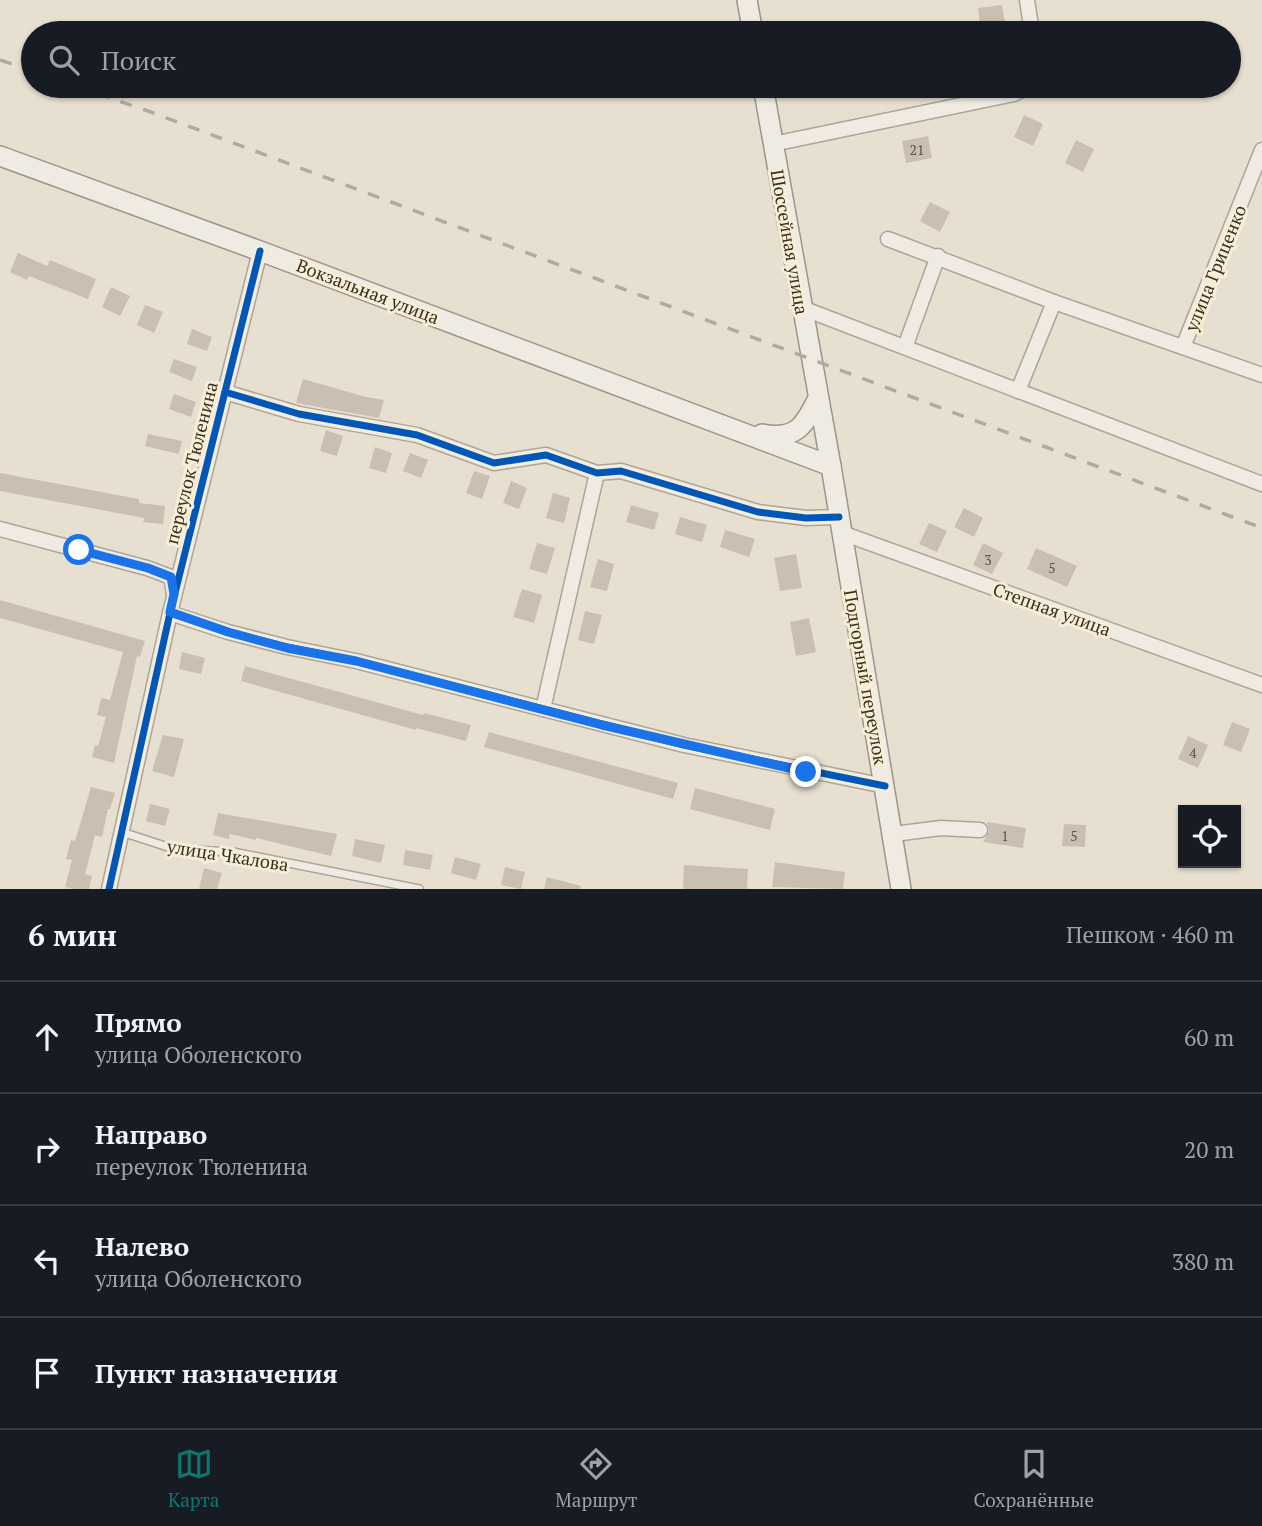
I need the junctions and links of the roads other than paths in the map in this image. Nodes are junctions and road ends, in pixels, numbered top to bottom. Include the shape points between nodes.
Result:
1 (747, 0) edge
2 (1027, 0) edge
3 (751, 21) edge
4 (1030, 21) edge
5 (765, 98) edge
6 (995, 98) edge
7 (773, 144) junction
8 (1262, 150) edge
9 (0, 156) edge
10 (888, 239) dead end
11 (260, 251) junction
12 (938, 256) junction
13 (1054, 302) junction
14 (802, 308) junction
15 (1183, 346) junction
16 (905, 347) junction
17 (1262, 375) edge
18 (1018, 391) junction
19 (225, 392) junction
20 (818, 398) junction
21 (735, 429) junction
22 (831, 466) junction
23 (597, 474) junction
24 (1262, 484) edge
25 (840, 525) junction
26 (0, 529) edge
27 (174, 594) junction
28 (170, 612) junction
29 (1262, 685) edge
30 (543, 709) junction
31 (885, 786) junction
32 (980, 830) dead end
33 (121, 831) junction
34 (894, 834) junction
35 (109, 889) edge
36 (419, 889) edge
37 (901, 889) edge

1 - 3 main road
2 - 4 street
5 - 7 main road, Шоссейная улица
6 - 7 street
7 - 14 main road, Шоссейная улица
8 - 15 street, улица Гриценко
9 - 11 main road, Вокзальная улица
10 - 12 street
11 - 19 street, переулок Тюленина
11 - 21 main road, Вокзальная улица
12 - 13 street
12 - 16 street
13 - 15 street
13 - 18 street
14 - 16 street
14 - 20 main road, Шоссейная улица
15 - 17 street
16 - 18 street
18 - 24 street
19 - 23 street via 299,414 417,435 494,463 546,454
19 - 27 street, переулок Тюленина
20 - 21 main road via 806,422 789,435
20 - 22 main road, Шоссейная улица
21 - 22 main road
22 - 25 main road, Подгорный переулок
23 - 25 street via 621,471 758,512
23 - 30 street
25 - 29 street, Степная улица
25 - 31 main road, Подгорный переулок
26 - 27 street via 148,568 171,577
27 - 28 street, переулок Тюленина
28 - 30 street via 287,648
28 - 33 street, переулок Тюленина
30 - 31 street via 733,756
31 - 34 main road, Подгорный переулок
32 - 34 street via 941,828
33 - 35 street, переулок Тюленина
33 - 36 lane, улица Чкалова via 174,849 233,852
34 - 37 main road, Подгорный переулок

